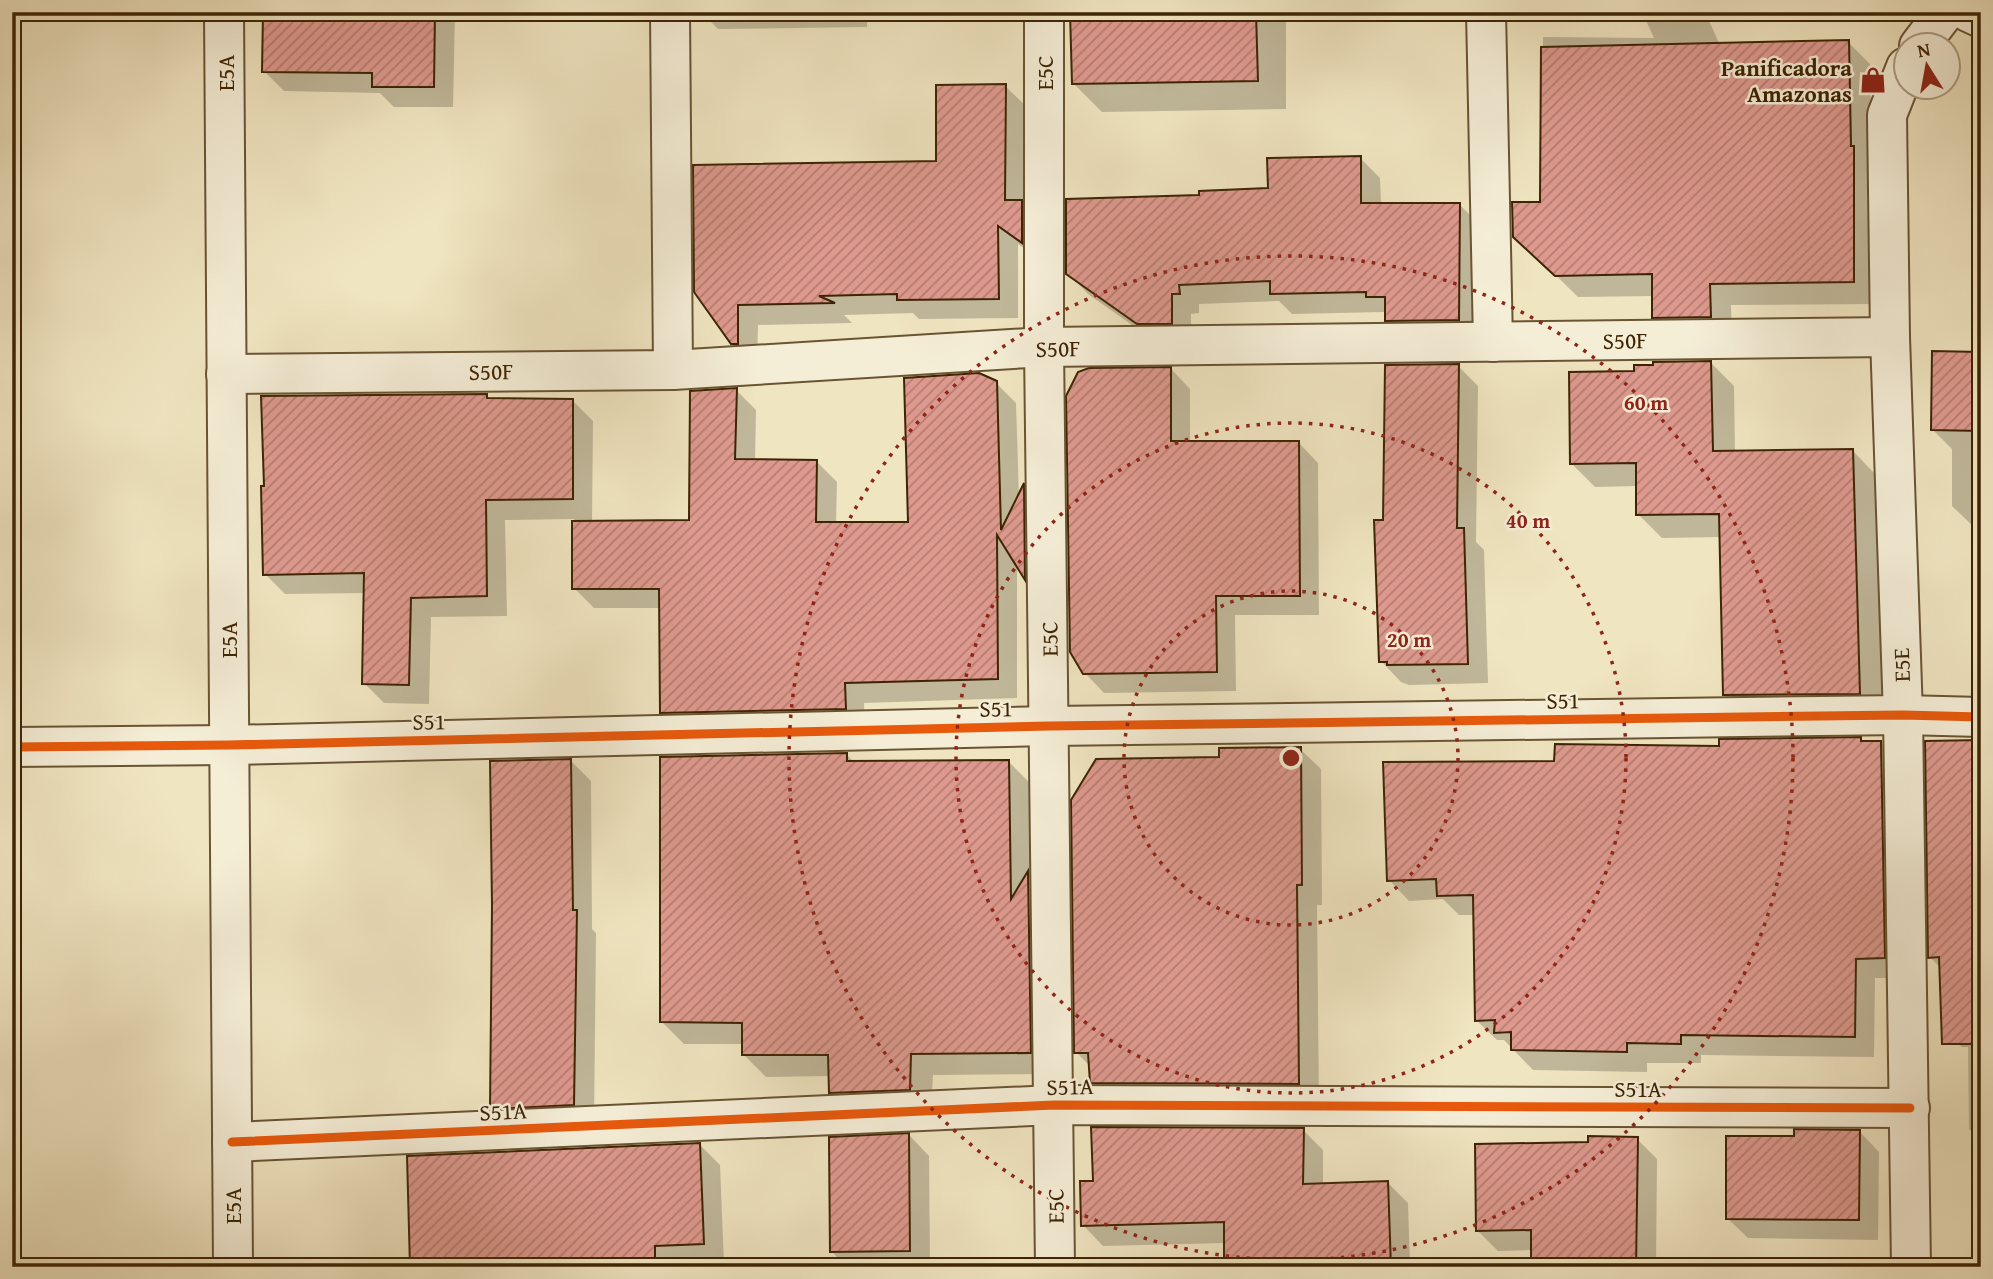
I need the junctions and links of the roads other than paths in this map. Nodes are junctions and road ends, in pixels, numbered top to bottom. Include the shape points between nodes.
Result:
1 (224, 12) edge
2 (670, 12) edge
3 (1044, 12) edge
4 (1486, 12) edge
5 (1945, 12) edge
6 (1968, 12) edge
7 (1981, 18) edge
8 (1930, 32) edge
9 (1892, 102) edge
10 (1890, 337) junction
11 (1493, 342) junction
12 (1044, 347) junction
13 (673, 370) junction
14 (226, 374) junction
15 (1903, 715) junction
16 (1981, 717) edge
17 (1050, 726) junction
18 (229, 745) junction
19 (12, 747) edge
20 (1054, 1105) junction
21 (1910, 1108) junction
22 (232, 1142) junction
23 (233, 1267) edge
24 (1055, 1267) edge
25 (1911, 1267) edge

1 - 14 street, E5A
2 - 13 street
3 - 12 street, E5C
4 - 11 street
5 - 8 street
6 - 7 street
9 - 10 street, E5E via 1887,115
10 - 11 street, S50F
10 - 15 street, E5E
11 - 12 street, S50F
12 - 13 street, S50F
12 - 17 street, E5C
13 - 14 street, S50F
14 - 18 street, E5A
15 - 16 street, S51
15 - 17 street, S51
15 - 21 street, E5E
17 - 18 street, S51
17 - 20 street, E5C
18 - 19 street, S51
18 - 22 street, E5A
20 - 21 street, S51A
20 - 22 street, S51A
20 - 24 street, E5C
21 - 25 street, E5E
22 - 23 street, E5A

